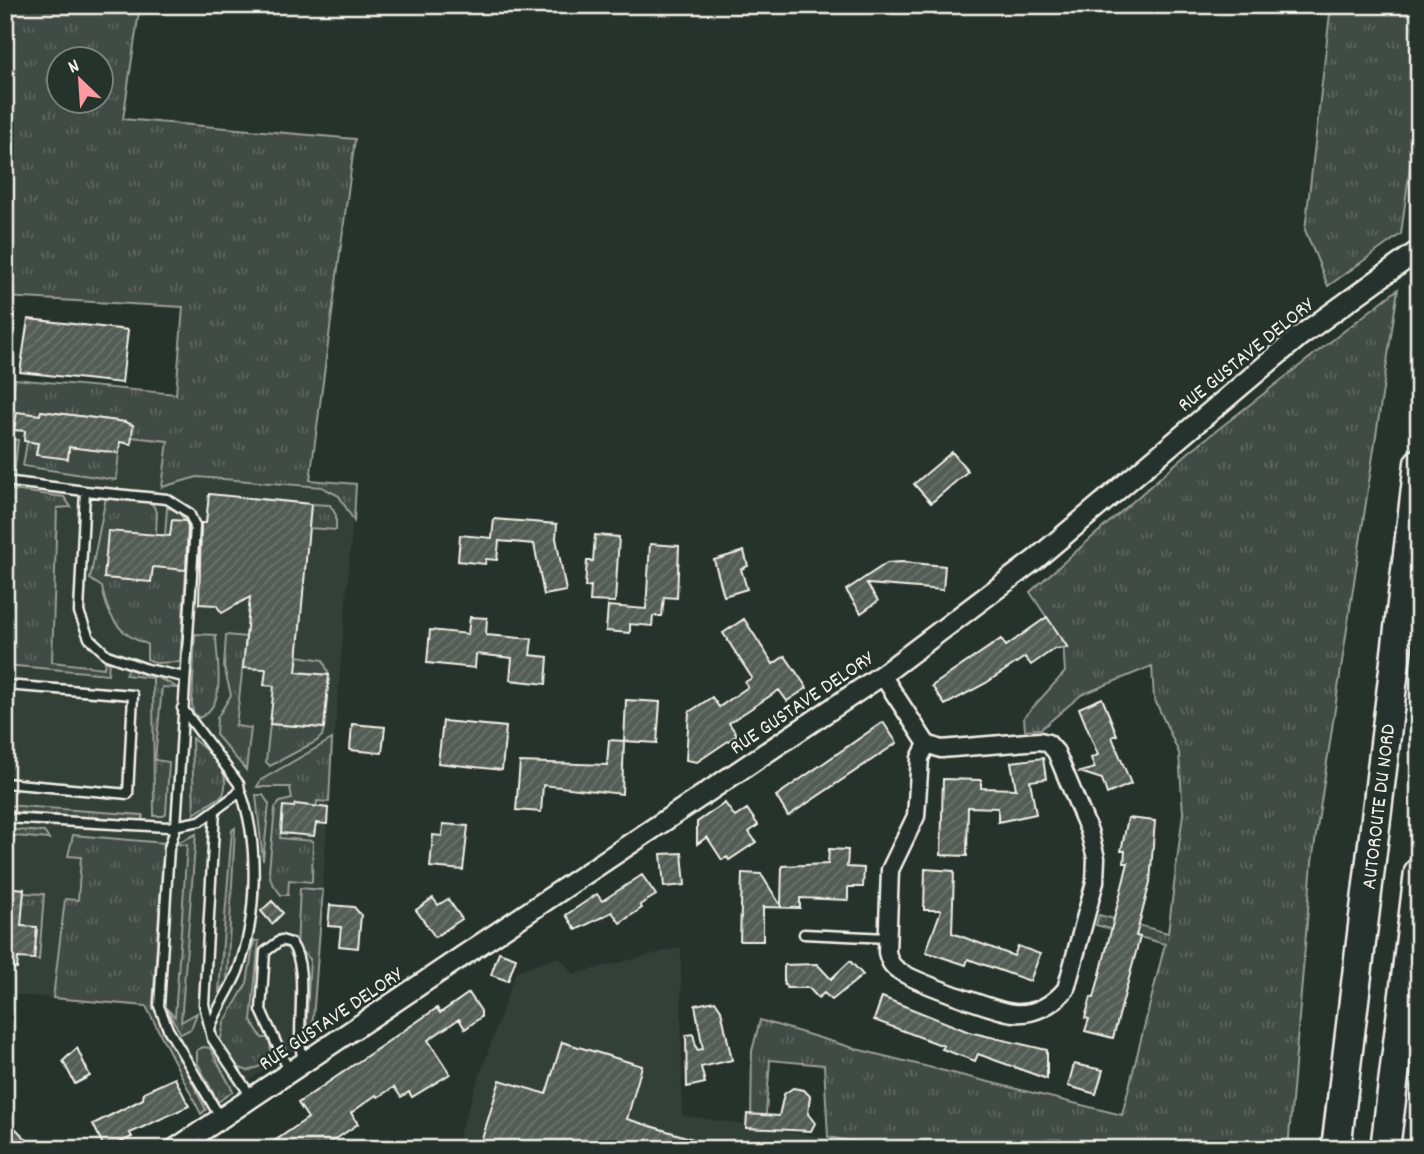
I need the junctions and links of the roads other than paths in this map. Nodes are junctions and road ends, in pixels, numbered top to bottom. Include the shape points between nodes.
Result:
1 (1419, 250) edge
2 (1419, 463) edge
3 (5, 481) edge
4 (85, 491) junction
5 (882, 675) junction
6 (184, 677) junction
7 (5, 685) edge
8 (182, 708) junction
9 (926, 744) junction
10 (5, 783) edge
11 (240, 790) junction
12 (215, 810) junction
13 (5, 818) edge
14 (176, 826) junction
15 (1419, 872) edge
16 (804, 934) dead end
17 (887, 938) junction
18 (210, 1029) junction
19 (297, 1068) junction
20 (253, 1098) junction
21 (221, 1119) junction
22 (178, 1148) edge
23 (1336, 1149) edge
24 (1385, 1149) edge

1 - 5 street, RUE GUSTAVE DELORY via 1261,368 1036,559
2 - 23 highway, AUTOROUTE DU NORD
3 - 4 lane
4 - 6 lane via 79,612 89,638 107,655
4 - 6 lane via 167,499 178,503 195,526
5 - 9 street
5 - 19 street, RUE GUSTAVE DELORY
6 - 8 lane
7 - 10 lane via 134,695 128,794
8 - 11 lane via 234,775
8 - 14 lane
9 - 17 street via 920,758 916,816 890,870
9 - 17 street via 942,749 1048,743 1089,831 1096,858 1095,882 1066,989 1033,1012 1004,1011 904,975 891,962
11 - 12 lane
11 - 18 lane via 254,856 247,946
12 - 14 lane via 200,821
12 - 18 lane via 204,1004
13 - 14 lane
14 - 21 lane via 169,848 159,1006
15 - 24 highway
16 - 17 lane
18 - 20 lane via 230,1069
19 - 19 lane via 299,953 281,940 265,952 261,1010
19 - 20 street, RUE GUSTAVE DELORY
20 - 21 street, RUE GUSTAVE DELORY
21 - 22 street, RUE GUSTAVE DELORY

